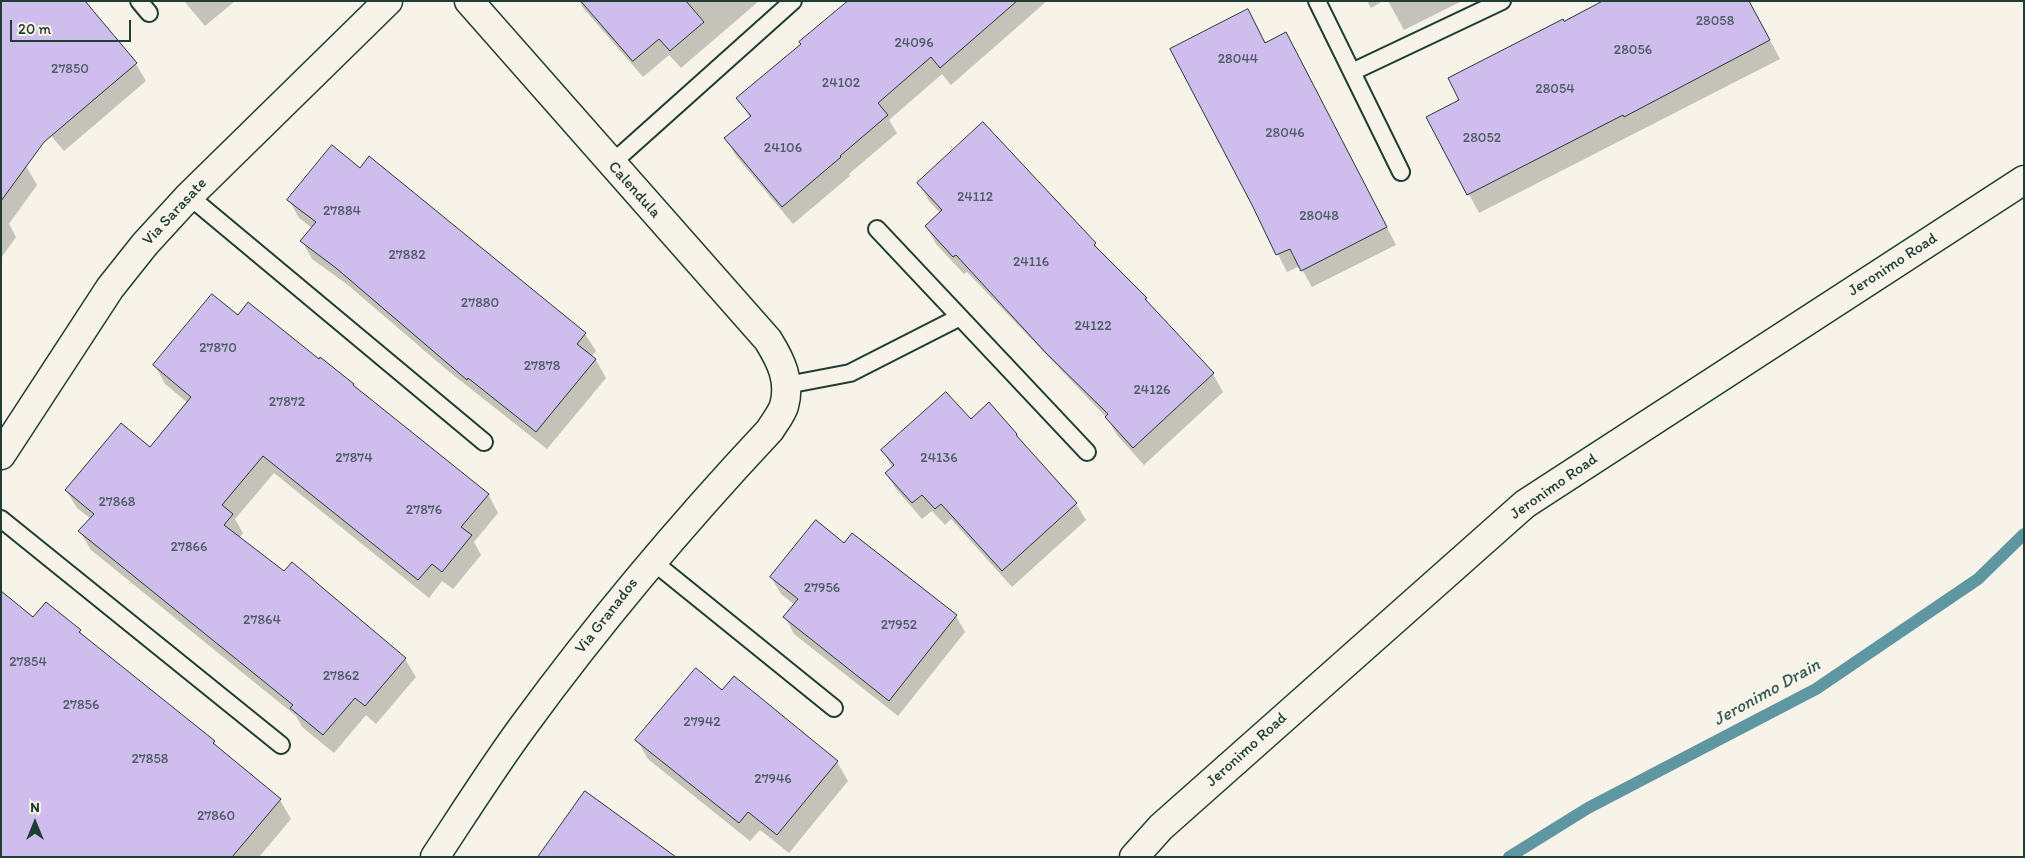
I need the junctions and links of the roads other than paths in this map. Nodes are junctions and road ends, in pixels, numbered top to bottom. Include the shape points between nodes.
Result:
1 (388, 1) edge
2 (469, 1) edge
3 (793, 1) edge
4 (1317, 1) edge
5 (1502, 1) edge
6 (1352, 72) junction
7 (611, 164) junction
8 (1402, 172) dead end
9 (2024, 180) edge
10 (189, 196) junction
11 (877, 229) dead end
12 (960, 317) junction
13 (787, 385) junction
14 (484, 442) dead end
15 (1087, 452) dead end
16 (1, 455) edge
17 (1, 519) edge
18 (651, 560) junction
19 (834, 708) dead end
20 (281, 746) dead end
21 (435, 857) edge
22 (1134, 857) edge

1 - 10 street, Via Sarasate
2 - 7 street, Calendula
3 - 7 lane
4 - 6 lane
5 - 6 lane
6 - 8 lane
7 - 13 street, Calendula via 768,340 781,361
9 - 22 street, Jeronimo Road via 1525,504 1161,827
10 - 14 lane
10 - 16 street, Via Sarasate via 144,244 110,288
11 - 12 lane
12 - 13 lane via 850,373
12 - 15 lane
13 - 18 street, Via Granados via 784,408 770,430
17 - 20 lane
18 - 19 lane
18 - 21 street, Via Granados via 523,726

